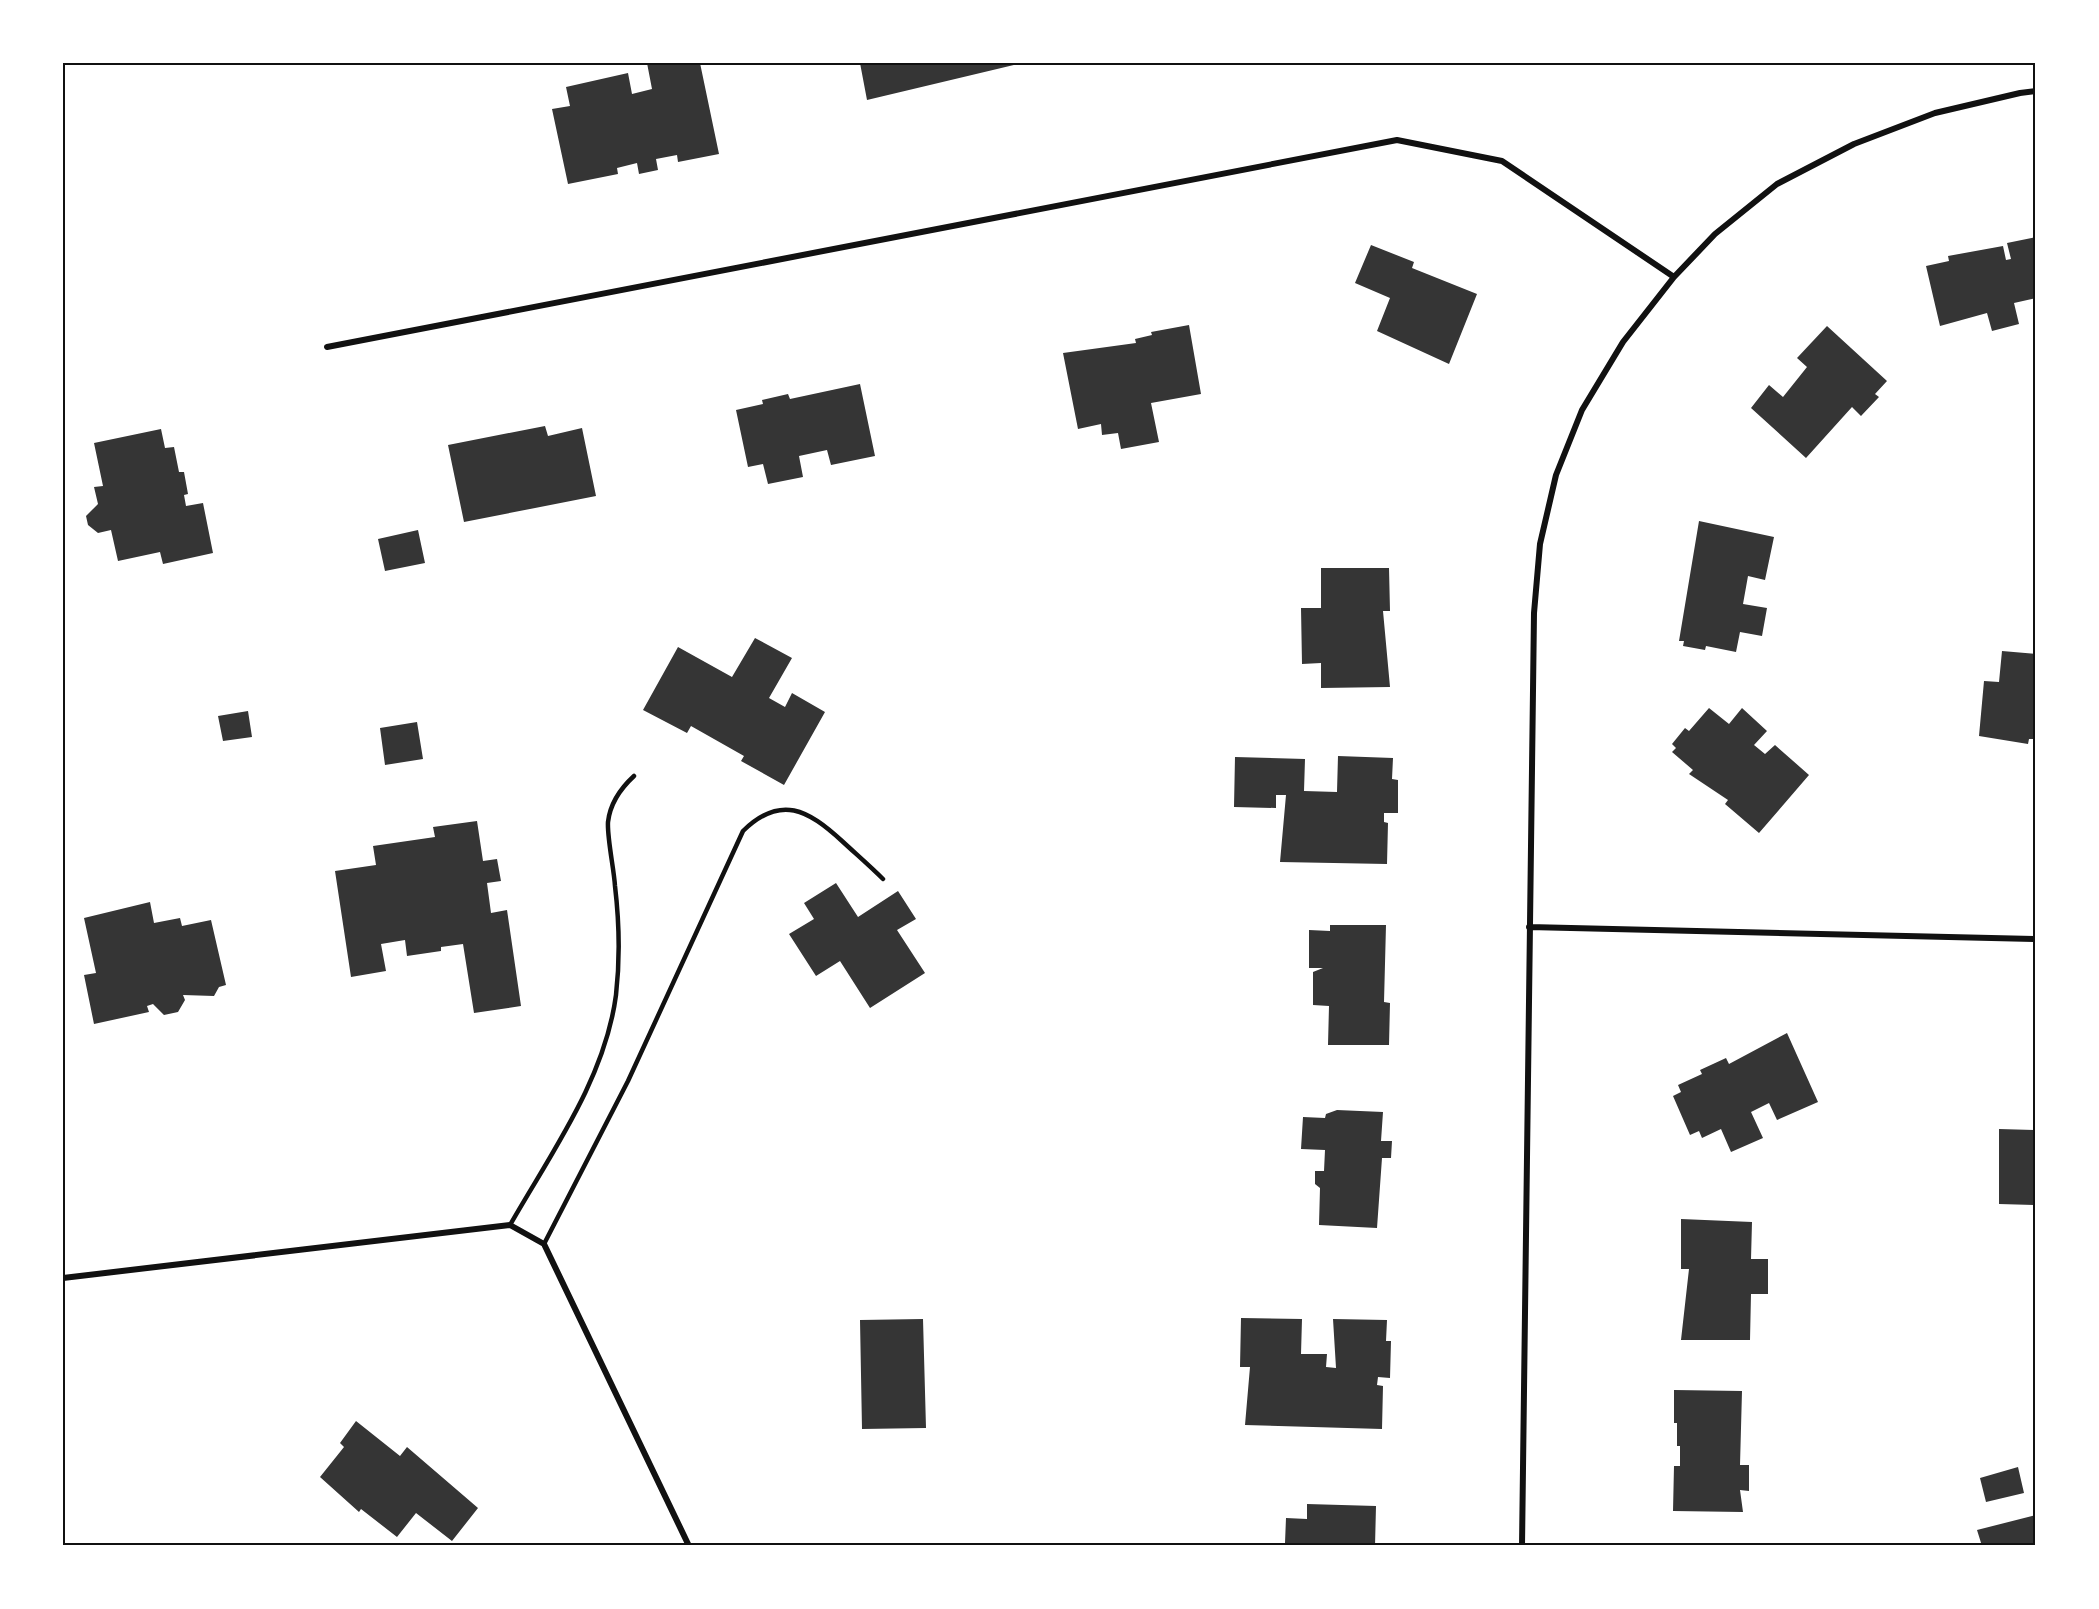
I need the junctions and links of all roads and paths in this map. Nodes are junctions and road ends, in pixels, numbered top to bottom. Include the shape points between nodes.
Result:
1 (2036, 91) edge
2 (1674, 277) junction
3 (327, 347) dead end
4 (634, 776) dead end
5 (883, 879) dead end
6 (1529, 927) junction
7 (2036, 939) edge
8 (510, 1226) junction
9 (544, 1244) junction
10 (63, 1278) edge
11 (689, 1546) edge
12 (1522, 1546) edge

1 - 2 street via 1935,113 1845,149 1777,184 1715,234
2 - 3 street via 1502,161 1397,141
2 - 6 street via 1623,342 1582,410 1556,475 1540,544 1534,613
4 - 8 lane via 615,798 608,822 619,915 616,995 603,1051 580,1103
5 - 9 lane via 823,823 803,812 777,810 756,819 743,831 628,1081
6 - 7 street
6 - 12 street
8 - 9 street
8 - 10 street
9 - 11 street

